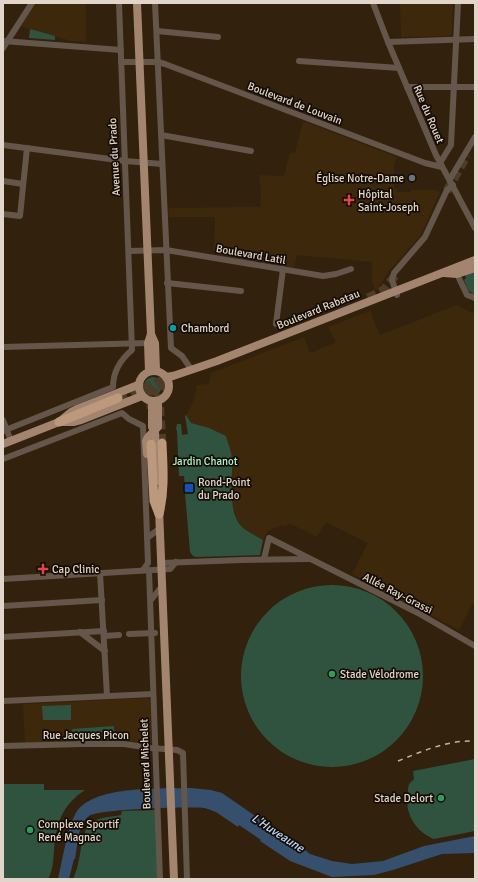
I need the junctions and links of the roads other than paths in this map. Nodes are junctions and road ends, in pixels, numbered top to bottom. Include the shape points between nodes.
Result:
1 (32, 3) edge
2 (119, 3) edge
3 (137, 3) edge
4 (155, 3) edge
5 (373, 3) edge
6 (458, 3) edge
7 (156, 31) junction
8 (218, 37) dead end
9 (475, 39) edge
10 (456, 40) junction
11 (5, 41) edge
12 (388, 42) junction
13 (3, 48) edge
14 (121, 50) junction
15 (299, 61) dead end
16 (121, 62) junction
17 (140, 62) junction
18 (158, 62) junction
19 (399, 68) junction
20 (454, 87) junction
21 (475, 87) edge
22 (408, 88) junction
23 (161, 136) junction
24 (475, 137) edge
25 (3, 145) edge
26 (27, 148) junction
27 (251, 151) dead end
28 (125, 161) junction
29 (144, 163) junction
30 (162, 164) junction
31 (441, 165) junction
32 (3, 182) edge
33 (451, 182) junction
34 (23, 184) junction
35 (3, 214) edge
36 (475, 226) edge
37 (148, 250) junction
38 (166, 250) junction
39 (129, 251) junction
40 (475, 260) edge
41 (475, 268) edge
42 (350, 269) dead end
43 (283, 270) junction
44 (441, 273) junction
45 (458, 274) junction
46 (167, 283) junction
47 (241, 291) dead end
48 (396, 293) junction
49 (475, 298) edge
50 (276, 324) dead end
51 (151, 334) junction
52 (132, 343) junction
53 (148, 344) junction
54 (3, 347) edge
55 (202, 366) junction
56 (191, 369) junction
57 (152, 371) junction
58 (168, 381) junction
59 (138, 385) junction
60 (142, 396) junction
61 (119, 399) tunnel mouth
62 (155, 401) junction
63 (92, 415) junction
64 (3, 420) edge
65 (59, 422) junction
66 (95, 424) junction
67 (5, 430) edge
68 (7, 442) edge
69 (162, 443) tunnel mouth
70 (151, 444) tunnel mouth
71 (3, 459) edge
72 (159, 514) junction
73 (159, 529) junction
74 (147, 538) junction
75 (264, 560) junction
76 (311, 560) junction
77 (161, 566) junction
78 (146, 570) junction
79 (100, 573) junction
80 (3, 578) edge
81 (162, 586) junction
82 (102, 600) junction
83 (150, 601) junction
84 (3, 606) edge
85 (80, 632) junction
86 (104, 633) junction
87 (153, 633) junction
88 (130, 634) dead end
89 (119, 635) dead end
90 (3, 636) edge
91 (475, 646) edge
92 (152, 647) junction
93 (164, 647) junction
94 (105, 651) junction
95 (153, 694) junction
96 (107, 696) junction
97 (3, 701) edge
98 (3, 746) edge
99 (155, 748) junction
100 (168, 749) junction
101 (160, 879) edge
102 (174, 879) edge
103 (187, 879) edge

1 - 11 street
2 - 14 street, Avenue du Prado
3 - 17 main road
4 - 7 street
5 - 12 street, Rue du Rouet
6 - 10 street
7 - 8 street
7 - 18 street
9 - 10 street
10 - 12 street
10 - 20 street
11 - 13 street
11 - 14 street
12 - 19 street, Rue du Rouet
14 - 16 street, Avenue du Prado
15 - 19 street
16 - 17 street
16 - 28 street, Avenue du Prado
17 - 18 street, Boulevard de Louvain
17 - 29 main road
18 - 23 street
18 - 31 street, Boulevard de Louvain via 425,163
19 - 22 street, Rue du Rouet
20 - 21 street
20 - 22 street
20 - 31 street via 451,145
22 - 31 street, Rue du Rouet
23 - 27 street
23 - 30 street
24 - 33 street
25 - 26 street
26 - 28 street
26 - 34 street
28 - 29 street
28 - 39 street, Avenue du Prado
29 - 30 street
29 - 37 main road
30 - 38 street
31 - 33 street, Rue du Rouet
32 - 34 street
33 - 36 street, Rue du Rouet
33 - 48 street via 425,237 394,273 392,280
34 - 35 street via 20,216
37 - 38 street, Boulevard Latil
37 - 39 street
37 - 51 main road
38 - 43 street, Boulevard Latil
38 - 46 street
39 - 52 street, Avenue du Prado
40 - 44 main road, Boulevard Rabatau
40 - 45 street, Boulevard Rabatau via 462,268
41 - 45 main road, Boulevard Rabatau
42 - 43 street, Boulevard Latil via 323,276
43 - 50 street
44 - 45 main road, Boulevard Rabatau
44 - 48 main road, Boulevard Rabatau
45 - 49 street via 467,295
46 - 47 street
46 - 56 street via 171,348 182,356
48 - 55 main road, Boulevard Rabatau
51 - 53 main road
51 - 57 main road via 155,343
52 - 53 street
52 - 54 street
52 - 67 street, Avenue du Prado via 132,350 117,368 113,387
53 - 57 main road
55 - 56 main road, Boulevard Rabatau
55 - 58 main road, Boulevard Rabatau via 193,373
56 - 58 main road, Boulevard Rabatau via 173,376
57 - 58 main road via 162,373
57 - 59 main road via 140,378
58 - 62 main road via 166,395
59 - 60 main road
59 - 65 main road via 77,409
60 - 62 main road
60 - 63 main road
61 - 65 highway
62 - 72 main road via 152,427 155,432 151,433 146,441 151,501
63 - 65 main road via 73,422
63 - 66 street
64 - 67 street
65 - 68 main road
66 - 71 street
66 - 74 street, Boulevard Michelet via 122,413 143,426
67 - 68 street
69 - 72 highway via 164,486
70 - 72 highway via 154,501
72 - 73 main road
73 - 74 street
73 - 77 main road
74 - 78 street, Boulevard Michelet
75 - 76 street, Allée Ray-Grassi
75 - 76 street, Allée Ray-Grassi via 269,538
75 - 77 street, Allée Ray-Grassi via 176,562 170,569
76 - 91 street, Allée Ray-Grassi via 423,616
77 - 78 street
77 - 81 main road
78 - 79 street
78 - 83 street, Boulevard Michelet
79 - 80 street
79 - 82 street
81 - 83 street
81 - 93 main road
82 - 84 street
82 - 86 street
83 - 87 street, Boulevard Michelet
85 - 86 street
85 - 90 street
85 - 94 street
86 - 89 street
86 - 94 street
87 - 88 street
87 - 92 street, Boulevard Michelet
92 - 93 street
92 - 95 street, Boulevard Michelet
93 - 100 main road
94 - 96 street
95 - 96 street
95 - 99 street, Boulevard Michelet
96 - 97 street
98 - 99 street, Rue Jacques Picon via 117,744
99 - 100 street, Rue Jacques Picon
99 - 101 street, Boulevard Michelet
100 - 102 main road
100 - 103 street via 183,753

